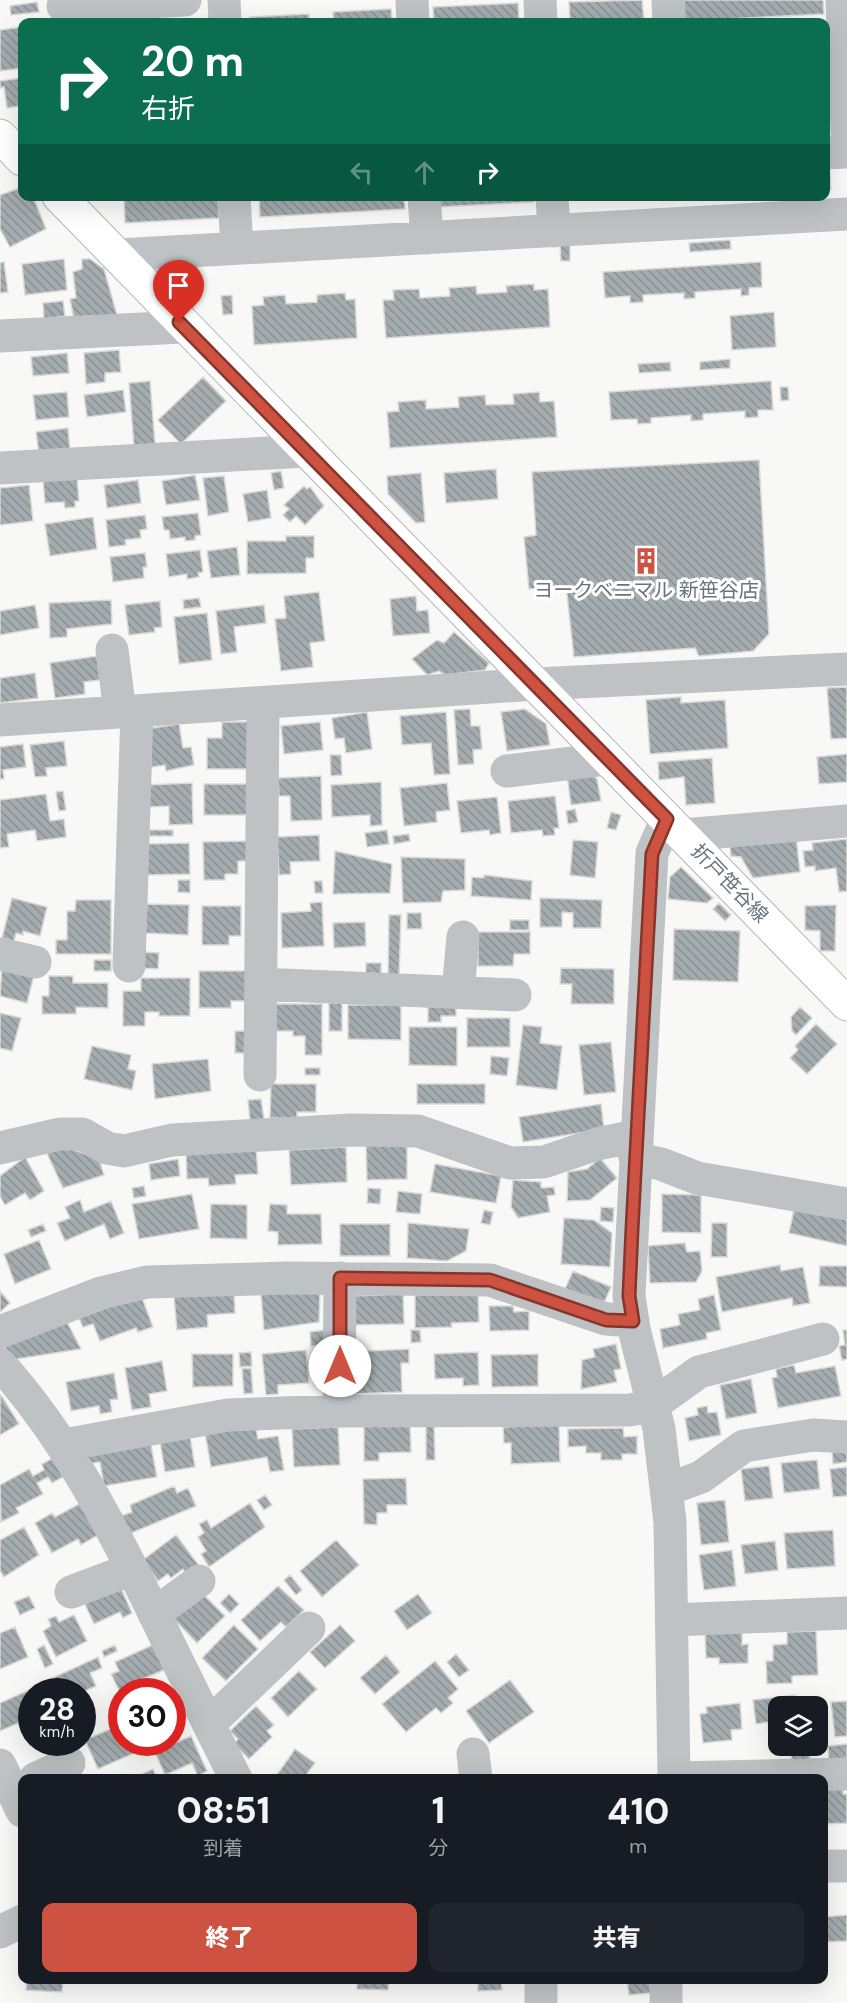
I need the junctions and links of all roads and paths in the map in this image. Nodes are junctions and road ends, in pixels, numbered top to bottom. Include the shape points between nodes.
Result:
1 (185, 0) edge
2 (224, 0) edge
3 (412, 0) edge
4 (540, 0) edge
5 (668, 0) edge
6 (842, 0) edge
7 (63, 10) edge
8 (225, 18) edge
9 (413, 18) edge
10 (542, 18) edge
11 (669, 18) edge
12 (838, 34) edge
13 (839, 92) edge
14 (847, 132) edge
15 (0, 136) edge
16 (847, 152) edge
17 (830, 153) edge
18 (18, 155) edge
19 (64, 201) edge
20 (234, 201) edge
21 (424, 201) edge
22 (552, 201) edge
23 (680, 210) edge
24 (847, 214) edge
25 (554, 231) junction
26 (426, 238) junction
27 (237, 248) junction
28 (117, 255) junction
29 (183, 327) junction
30 (0, 336) edge
31 (306, 451) junction
32 (0, 468) edge
33 (112, 650) dead end
34 (847, 669) edge
35 (536, 684) junction
36 (263, 703) junction
37 (128, 712) junction
38 (0, 720) edge
39 (606, 759) junction
40 (507, 771) dead end
41 (847, 821) edge
42 (675, 827) junction
43 (463, 937) dead end
44 (0, 954) edge
45 (35, 962) dead end
46 (129, 966) dead end
47 (261, 984) junction
48 (458, 992) junction
49 (515, 994) dead end
50 (847, 1004) edge
51 (260, 1075) dead end
52 (636, 1147) junction
53 (0, 1148) edge
54 (847, 1204) edge
55 (340, 1278) junction
56 (633, 1321) junction
57 (0, 1332) edge
58 (823, 1339) dead end
59 (2, 1369) edge
60 (653, 1405) junction
61 (339, 1411) junction
62 (847, 1437) edge
63 (64, 1445) junction
64 (666, 1490) junction
65 (132, 1569) junction
66 (199, 1581) dead end
67 (71, 1592) dead end
68 (847, 1613) edge
69 (154, 1614) junction
70 (673, 1620) junction
71 (309, 1628) dead end
72 (209, 1724) junction
73 (69, 1762) dead end
74 (44, 1774) edge
75 (234, 1774) edge
76 (674, 1774) edge
77 (847, 1774) edge
78 (828, 1775) edge
79 (828, 1866) edge
80 (847, 1866) edge
81 (18, 1923) edge
82 (0, 1932) edge
83 (541, 1984) edge
84 (666, 1984) edge
85 (541, 2003) edge
86 (666, 2003) edge

1 - 7 street
2 - 8 street
3 - 9 street
4 - 10 street
5 - 11 street
6 - 12 street
12 - 13 street
13 - 14 street
15 - 18 main road
16 - 17 street
19 - 28 main road, 折戸笹谷線
20 - 27 street
21 - 26 street
22 - 25 street
23 - 24 street
23 - 25 street
25 - 26 street
26 - 27 street
27 - 28 street
28 - 29 main road, 折戸笹谷線
29 - 30 street
29 - 31 main road, 折戸笹谷線
31 - 32 street
31 - 35 main road, 折戸笹谷線
33 - 37 street
34 - 35 street
35 - 36 street
35 - 39 main road, 折戸笹谷線
36 - 37 street
36 - 47 street
37 - 38 street
37 - 46 street
39 - 40 street
39 - 42 main road, 折戸笹谷線
41 - 42 street
42 - 50 main road, 折戸笹谷線
42 - 52 street via 652,854
43 - 48 street
44 - 45 street
47 - 48 street
47 - 51 street
48 - 49 street
52 - 53 street via 597,1144 544,1162 510,1163 418,1131 351,1130 172,1140 124,1151 107,1148 82,1134 60,1134
52 - 54 street via 661,1164 697,1179
52 - 56 street via 629,1296
55 - 56 street via 490,1280 606,1320
55 - 57 street via 147,1282 101,1293
55 - 61 street
56 - 60 street
58 - 60 street via 699,1372
59 - 63 street via 34,1403
60 - 61 street via 630,1410
60 - 64 street
61 - 63 street via 228,1415
62 - 64 street via 813,1435 744,1446 701,1477
63 - 65 street
64 - 70 street
65 - 67 street
65 - 69 street
66 - 69 street
68 - 70 street
69 - 72 street
70 - 76 street
71 - 72 street
72 - 75 street
73 - 74 street
77 - 78 street
79 - 80 street
81 - 82 street
83 - 85 street
84 - 86 street

